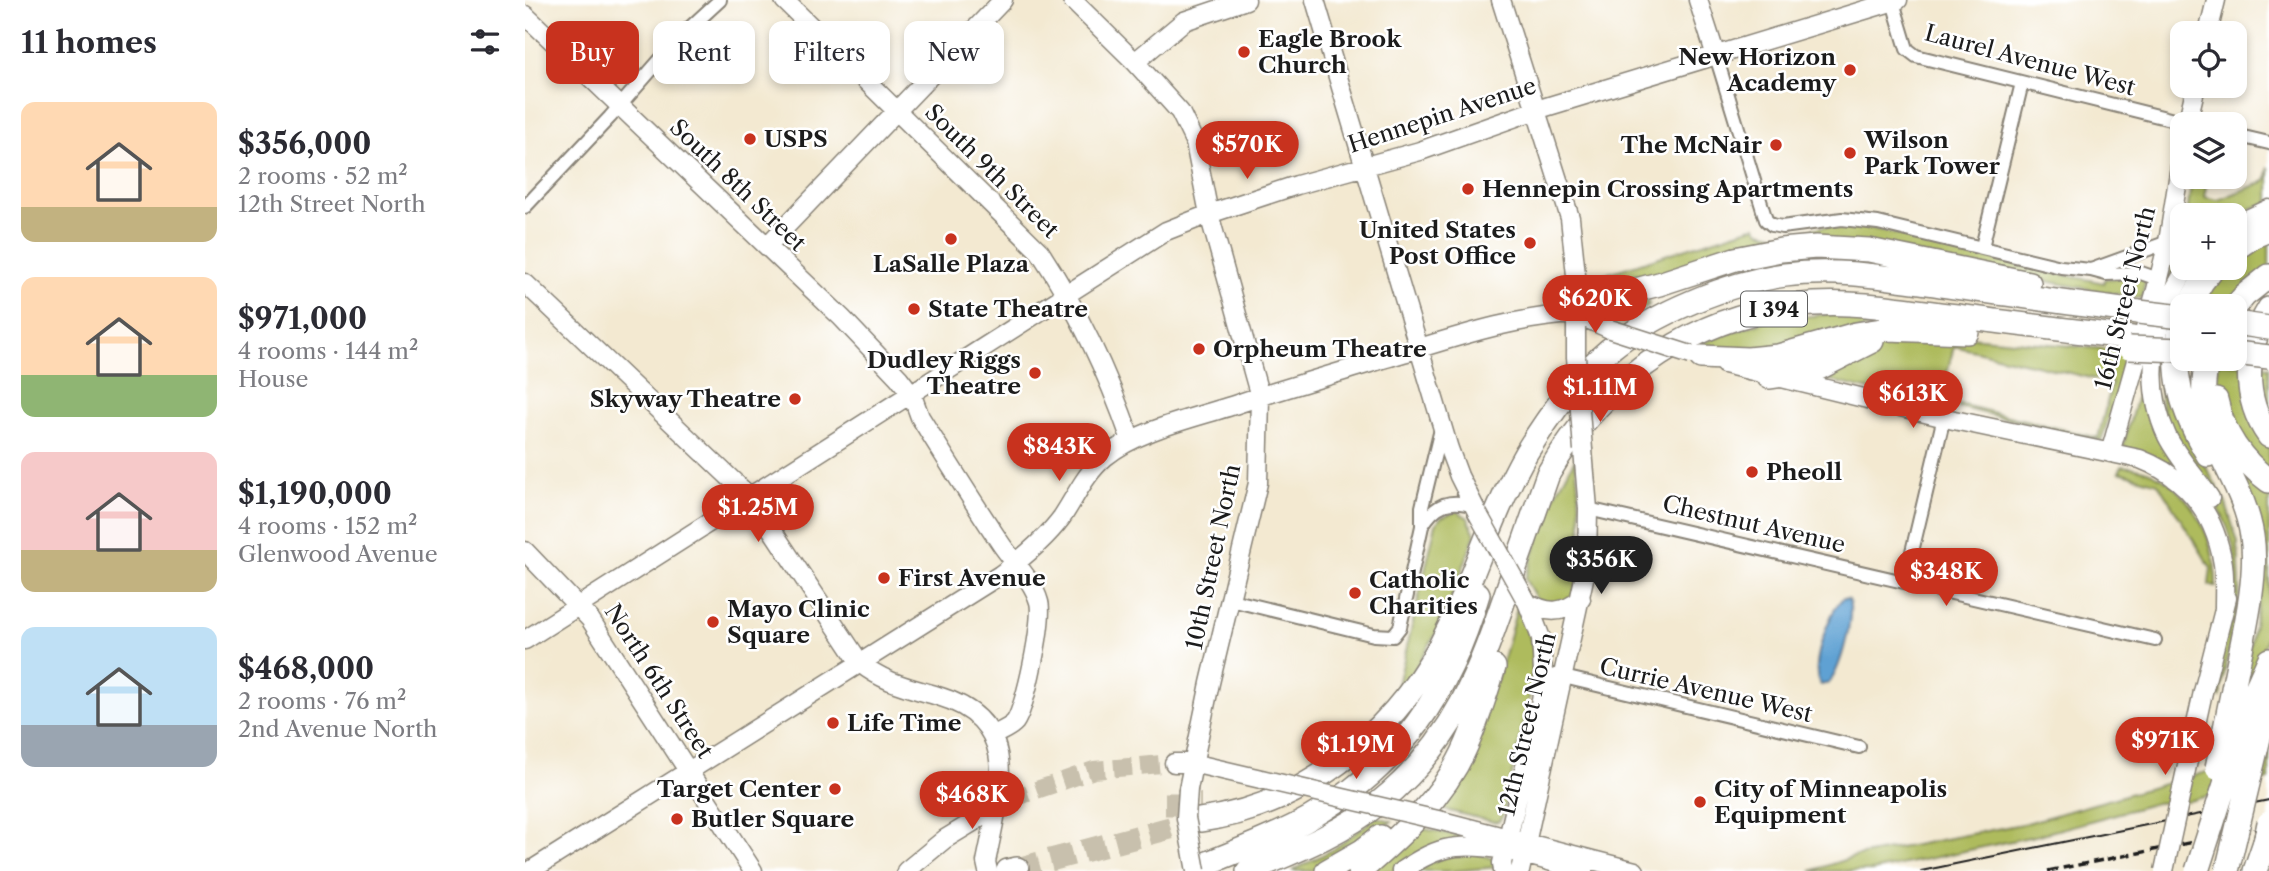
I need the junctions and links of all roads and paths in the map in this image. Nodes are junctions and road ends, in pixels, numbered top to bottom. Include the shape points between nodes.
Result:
1 (720, 0) edge
2 (784, 0) edge
3 (1003, 0) edge
4 (1072, 0) edge
5 (1246, 0) edge
6 (1315, 0) edge
7 (1501, 0) edge
8 (1698, 0) edge
9 (2216, 0) edge
10 (1894, 1) edge
11 (525, 15) edge
12 (2211, 21) edge
13 (1716, 55) junction
14 (1135, 62) junction
15 (2022, 83) junction
16 (620, 106) junction
17 (897, 109) junction
18 (1536, 110) junction
19 (2170, 120) edge
20 (2247, 138) edge
21 (2269, 143) edge
22 (1366, 166) junction
23 (525, 207) edge
24 (1209, 214) junction
25 (2267, 217) edge
26 (2247, 219) edge
27 (2247, 222) edge
28 (2247, 241) edge
29 (2170, 242) edge
30 (767, 246) junction
31 (1982, 247) junction
32 (2170, 251) edge
33 (2091, 270) junction
34 (2269, 276) edge
35 (2158, 279) junction
36 (2180, 280) edge
37 (525, 283) edge
38 (2246, 294) edge
39 (1067, 296) junction
40 (2269, 309) edge
41 (2137, 312) junction
42 (1576, 314) junction
43 (2170, 318) edge
44 (2247, 325) edge
45 (2269, 328) edge
46 (1937, 330) junction
47 (2131, 343) junction
48 (2170, 347) edge
49 (1420, 348) junction
50 (2247, 354) edge
51 (1696, 356) junction
52 (2269, 356) edge
53 (2178, 371) edge
54 (2206, 371) edge
55 (2215, 371) edge
56 (1769, 377) junction
57 (912, 395) junction
58 (1260, 397) junction
59 (1944, 417) junction
60 (1442, 425) junction
61 (2269, 436) edge
62 (1131, 440) junction
63 (2110, 453) junction
64 (1512, 480) junction
65 (2269, 481) edge
66 (750, 498) junction
67 (1588, 509) junction
68 (1476, 510) junction
69 (1422, 526) junction
70 (1524, 541) junction
71 (525, 551) edge
72 (1016, 563) junction
73 (2252, 566) junction
74 (1905, 581) junction
75 (1581, 599) junction
76 (1231, 600) junction
77 (1527, 602) junction
78 (580, 606) junction
79 (2224, 608) junction
80 (525, 640) edge
81 (2155, 640) dead end
82 (2269, 660) edge
83 (860, 663) junction
84 (1544, 673) junction
85 (1563, 677) junction
86 (1490, 679) junction
87 (2252, 692) edge
88 (992, 736) junction
89 (1859, 747) dead end
90 (1183, 763) junction
91 (689, 771) junction
92 (1004, 803) junction
93 (1196, 804) junction
94 (1343, 828) junction
95 (2267, 832) edge
96 (1517, 851) edge
97 (525, 865) edge
98 (987, 866) edge
99 (1202, 867) edge
100 (529, 871) edge
101 (753, 871) edge
102 (906, 871) edge
103 (1248, 871) edge
104 (1270, 871) edge
105 (1327, 871) edge
106 (1360, 871) edge
107 (1401, 871) edge
108 (1503, 871) edge
109 (1583, 871) edge
110 (1635, 871) edge
111 (2164, 871) edge
112 (2198, 871) edge
113 (2227, 871) edge
114 (2255, 871) edge
115 (2264, 871) edge

1 - 16 street via 681,36
2 - 17 street, South 9th Street
3 - 17 street
4 - 14 street, 10th Street North
5 - 14 street via 1184,20
6 - 22 street, 12th Street North
7 - 18 street, 12th Street North
8 - 13 street
9 - 12 street
10 - 13 street, Hennepin Avenue
10 - 15 street, Laurel Avenue West via 1911,53
11 - 16 street, South 8th Street
13 - 18 street, Hennepin Avenue
13 - 31 street via 1766,220 1772,225 1842,219
14 - 24 street, 10th Street North via 1180,112 1195,143
15 - 19 street, Laurel Avenue West
15 - 31 street
16 - 23 street
16 - 30 street, South 8th Street
17 - 30 street
17 - 39 street, South 9th Street via 1040,252
18 - 22 street, Hennepin Avenue
18 - 42 street, 12th Street North via 1570,218
20 - 21 street
22 - 24 street, Hennepin Avenue
22 - 49 street, 12th Street North
24 - 39 street, Hennepin Avenue via 1166,232
24 - 58 street, 10th Street North
25 - 26 street
25 - 27 street
25 - 28 highway
29 - 33 street
30 - 57 street, South 8th Street via 842,318
31 - 33 street
32 - 35 street, 16th Street North
33 - 35 street via 2141,273
34 - 38 highway
35 - 63 street, 16th Street North
36 - 79 street via 2158,334 2154,391 2167,436 2222,524 2231,561
37 - 66 street
39 - 57 street, Hennepin Avenue
39 - 62 street, South 9th Street via 1107,375
40 - 61 highway via 2253,340 2249,377 2256,412
41 - 42 highway via 2107,298 1878,251 1816,247 1725,261 1593,301
41 - 43 highway, I 394, bridge
41 - 64 highway, I 394 via 1853,274 1803,273 1754,281 1675,311 1608,351 1550,417
42 - 49 street via 1512,321
42 - 51 street, bridge
42 - 67 street, 12th Street North, bridge
44 - 45 highway, bridge
46 - 47 highway
46 - 51 highway via 1878,330 1778,356
46 - 56 highway via 1882,338 1819,368
47 - 48 highway, bridge
47 - 70 highway, I 394 via 1849,304 1789,306 1744,316 1665,349 1603,399 1572,435 1548,474
49 - 58 street
49 - 60 street, 12th Street North
50 - 52 highway, bridge
51 - 56 street
53 - 73 highway via 2181,399 2237,508
54 - 73 highway via 2203,392 2207,420 2242,498 2253,540
55 - 65 highway via 2222,422 2244,457
56 - 59 street
57 - 66 street, Hennepin Avenue
57 - 72 street, South 8th Street via 920,417
58 - 62 street
58 - 76 street, 10th Street North via 1259,478
59 - 63 street
59 - 74 street
60 - 68 street, 12th Street North
60 - 69 street via 1422,507
62 - 72 street via 1092,470 1052,530
63 - 79 street via 2160,468 2201,503 2223,564
64 - 93 highway via 1450,628 1396,710 1349,755 1318,771 1265,792
64 - 99 highway, I 394 via 1462,642 1437,696 1407,736 1328,807
66 - 78 street, Hennepin Avenue
66 - 83 street
67 - 74 street, Chestnut Avenue
67 - 75 street, 12th Street North
68 - 69 street via 1456,502 1444,504
68 - 77 street, 12th Street North, bridge
69 - 76 street via 1400,627 1393,636
70 - 86 highway via 1511,611
70 - 94 highway, I 394 via 1467,696 1412,772
71 - 78 street, North 6th Street
72 - 83 street
72 - 88 street, South 8th Street via 1040,603 1040,623 1014,723
73 - 87 highway
74 - 81 street, Chestnut Avenue
75 - 77 street via 1549,612
75 - 85 street, 12th Street North
76 - 90 street, 10th Street North
77 - 84 street, 12th Street North via 1541,638
78 - 80 street, Hennepin Avenue
78 - 91 street, North 6th Street
79 - 111 street, bridge
82 - 87 highway
83 - 88 street via 879,678 961,705 982,721
83 - 91 street
84 - 85 street, Currie Avenue West
84 - 96 street, 12th Street North
85 - 89 street, Currie Avenue West
85 - 96 street, 12th Street North
86 - 105 highway via 1464,731 1420,799 1362,851
86 - 106 highway via 1467,745 1440,789 1408,827
87 - 112 highway, bridge
87 - 113 highway, bridge
88 - 92 street via 1002,770
90 - 93 street, 10th Street North
90 - 96 street, bridge via 1442,821
91 - 100 street
91 - 101 street, North 6th Street
92 - 98 street
92 - 102 street via 945,839
93 - 99 street, 10th Street North, bridge via 1186,818
94 - 103 highway, I 394
94 - 104 highway
95 - 114 highway
95 - 115 highway
96 - 107 street via 1472,846 1445,849
96 - 108 street
96 - 109 street
96 - 110 street
97 - 100 street

